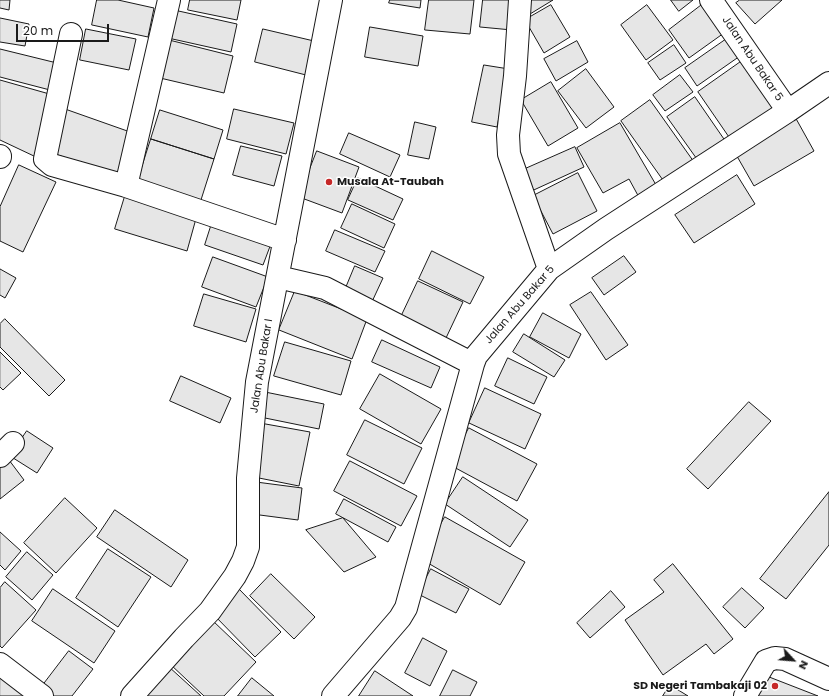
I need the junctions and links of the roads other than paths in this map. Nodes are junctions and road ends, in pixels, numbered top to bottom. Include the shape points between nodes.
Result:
1 (169, 0) edge
2 (331, 0) edge
3 (520, 0) edge
4 (711, 0) edge
5 (71, 34) dead end
6 (829, 83) edge
7 (788, 111) junction
8 (126, 186) junction
9 (285, 240) junction
10 (548, 269) junction
11 (278, 277) junction
12 (473, 364) junction
13 (0, 664) edge
14 (829, 679) edge
15 (42, 696) edge
16 (132, 696) edge
17 (333, 696) edge
18 (746, 696) edge

1 - 8 street
2 - 9 street, Jalan Abu Bakar I
3 - 10 street via 508,135 509,154
4 - 7 street, Jalan Abu Bakar 5
5 - 8 street via 45,159 52,165
6 - 7 street
7 - 10 street, Jalan Abu Bakar 5
8 - 9 street
9 - 11 street, Jalan Abu Bakar I
10 - 12 street, Jalan Abu Bakar 5 via 476,356
11 - 12 street via 325,288
11 - 16 street, Jalan Abu Bakar I via 257,382 248,478 248,547 243,562 210,611
12 - 17 street, Jalan Abu Bakar 5 via 406,608
13 - 15 street
14 - 18 street via 785,659 775,658 766,661

